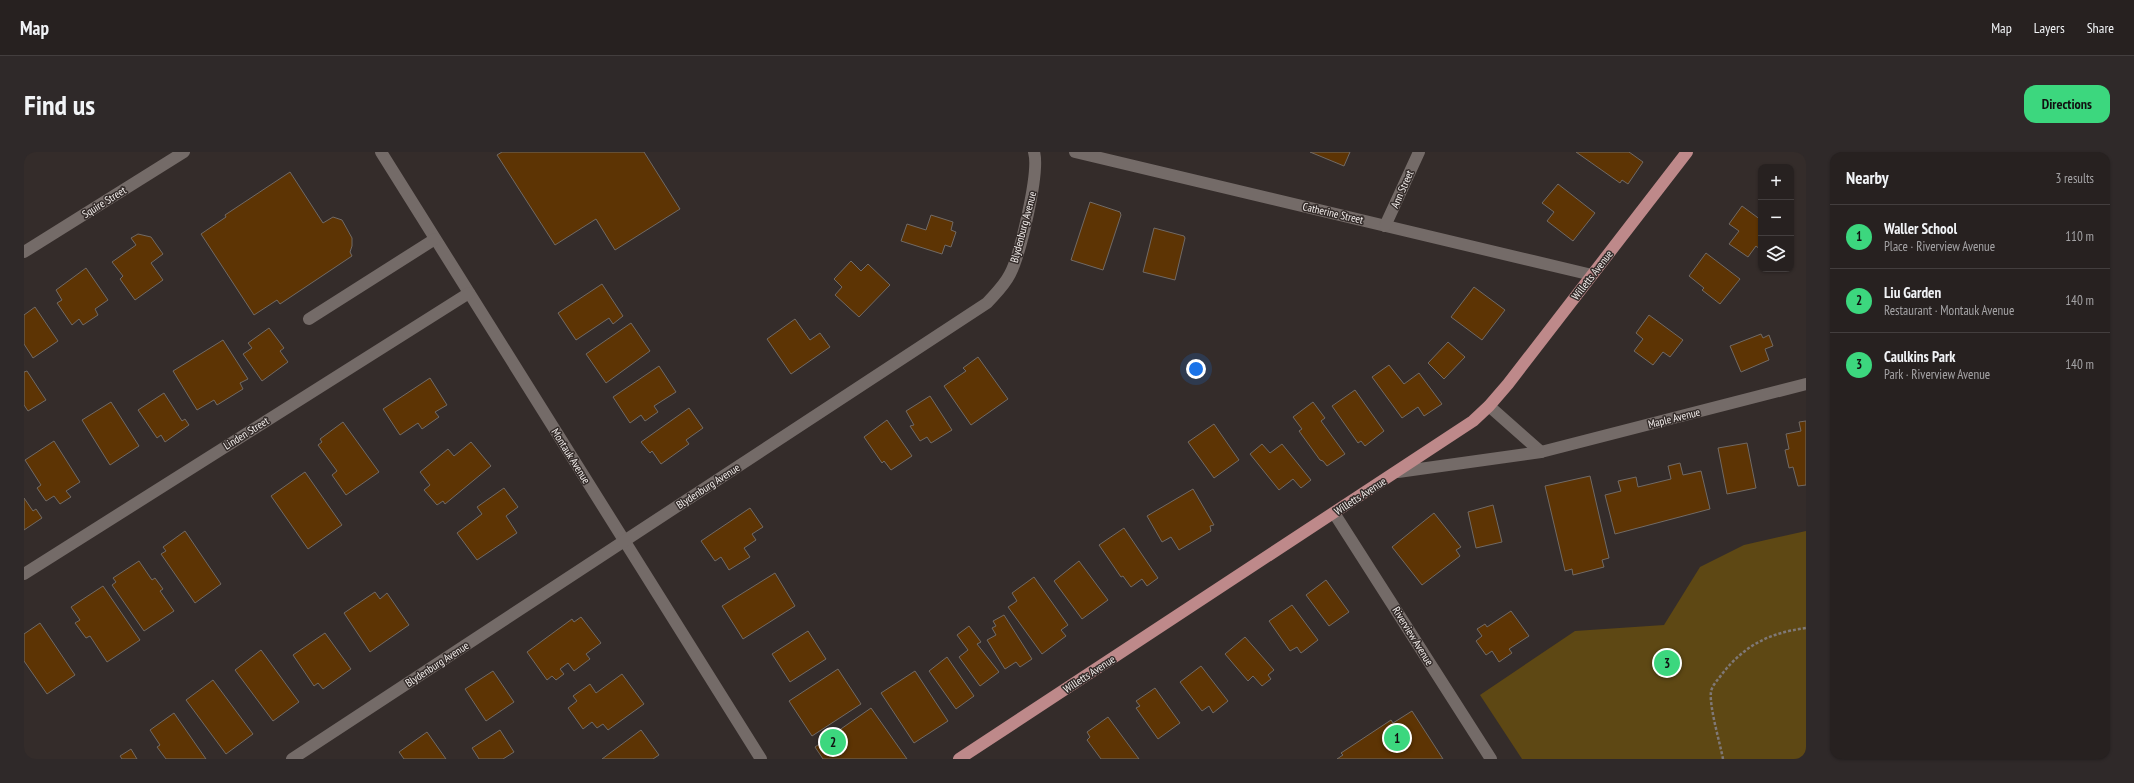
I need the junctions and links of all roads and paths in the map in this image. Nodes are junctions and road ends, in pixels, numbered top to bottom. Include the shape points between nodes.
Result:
1 (184, 152) edge
2 (381, 152) edge
3 (1034, 152) edge
4 (1075, 152) edge
5 (1418, 152) edge
6 (1687, 152) edge
7 (1385, 226) junction
8 (435, 239) junction
9 (24, 252) edge
10 (1592, 275) junction
11 (469, 293) junction
12 (308, 319) dead end
13 (1806, 384) edge
14 (1489, 406) junction
15 (1541, 452) junction
16 (1398, 472) junction
17 (1334, 513) junction
18 (625, 541) junction
19 (24, 574) edge
20 (1806, 628) edge
21 (292, 759) edge
22 (761, 759) edge
23 (959, 759) edge
24 (1491, 759) edge
25 (1723, 759) edge

1 - 9 street, Squire Street
2 - 8 street, Montauk Avenue
3 - 18 street, Blydenburg Avenue via 1035,180 1017,256 1004,284 987,303
4 - 7 street, Catherine Street
5 - 7 street, Ann Street
6 - 10 main road, Willetts Avenue
7 - 10 street, Catherine Street
8 - 11 street, Montauk Avenue
8 - 12 street
10 - 14 main road, Willetts Avenue
11 - 18 street, Montauk Avenue
11 - 19 street, Linden Street
13 - 15 street, Maple Avenue
14 - 15 street
14 - 16 main road, Willetts Avenue via 1459,432
15 - 16 street, Maple Avenue
16 - 17 main road, Willetts Avenue
17 - 23 main road, Willetts Avenue
17 - 24 street, Riverview Avenue
18 - 21 street, Blydenburg Avenue
18 - 22 street, Montauk Avenue
20 - 25 path via 1759,641 1745,650 1712,688 1711,700

